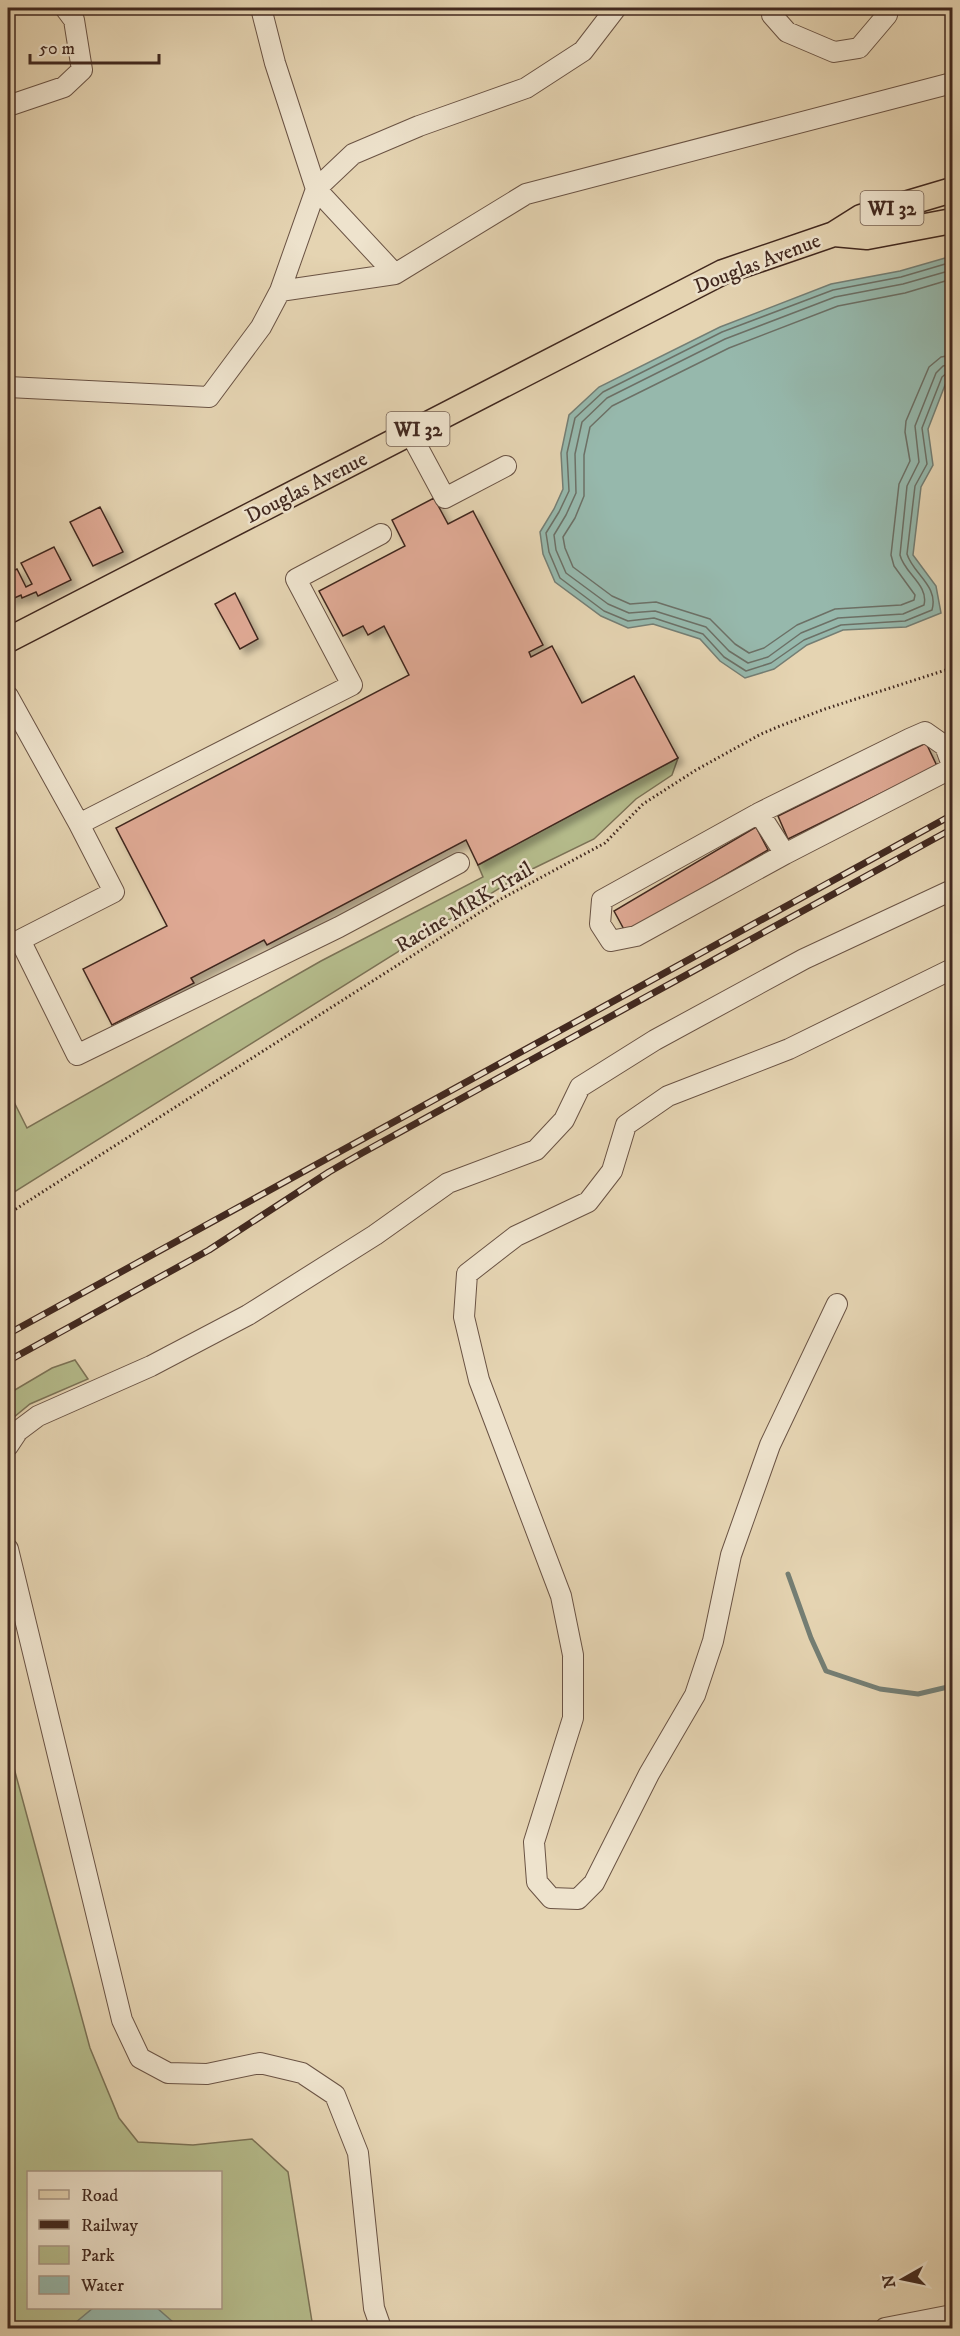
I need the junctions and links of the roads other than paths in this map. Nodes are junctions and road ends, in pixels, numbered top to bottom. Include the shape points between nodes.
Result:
1 (65, 8) edge
2 (261, 8) edge
3 (616, 8) edge
4 (772, 8) edge
5 (888, 8) edge
6 (952, 83) edge
7 (8, 106) edge
8 (316, 189) junction
9 (952, 190) edge
10 (952, 221) edge
11 (834, 234) junction
12 (395, 274) junction
13 (280, 291) junction
14 (8, 387) edge
15 (410, 433) junction
16 (506, 466) dead end
17 (381, 534) dead end
18 (8, 640) edge
19 (8, 696) edge
20 (952, 767) edge
21 (759, 813) junction
22 (79, 825) junction
23 (785, 854) junction
24 (459, 863) dead end
25 (952, 890) edge
26 (952, 969) edge
27 (837, 1304) dead end
28 (8, 1446) edge
29 (8, 1549) edge
30 (952, 2315) edge
31 (381, 2328) edge
32 (885, 2328) edge

1 - 7 lane via 74,20 82,70 64,87
2 - 8 lane
3 - 8 lane via 583,51 526,88 353,154
4 - 5 lane via 772,15 787,32 834,52 859,48 887,15
6 - 12 lane via 526,194
8 - 12 lane
8 - 13 lane
9 - 11 main road, Douglas Avenue / WI 32 via 861,217
10 - 11 main road, Douglas Avenue / WI 32 via 867,237
11 - 15 main road, Douglas Avenue / WI 32 via 723,272
12 - 13 lane
13 - 14 lane via 261,327 209,397
15 - 16 lane via 445,498
15 - 18 main road, Douglas Avenue / WI 32
17 - 22 lane via 297,579 352,684
19 - 22 lane
20 - 21 lane via 945,746 925,732
20 - 23 lane
21 - 23 lane
21 - 23 lane via 602,900 600,924 611,941 636,936
22 - 24 lane via 114,892 20,940 77,1055 339,927
25 - 28 lane via 804,959 655,1040 580,1087 564,1120 536,1150 447,1183 375,1235 248,1315 151,1366 38,1416 18,1431
26 - 27 lane via 789,1049 668,1096 626,1125 612,1171 588,1202 516,1236 467,1274 464,1317 479,1380 561,1596 573,1655 573,1718 534,1842 537,1882 551,1898 578,1899 594,1883 695,1695 713,1641 731,1555 770,1445
29 - 31 lane via 122,2020 140,2058 168,2073 207,2074 260,2063 302,2073 335,2095 358,2152 374,2308
30 - 32 lane

